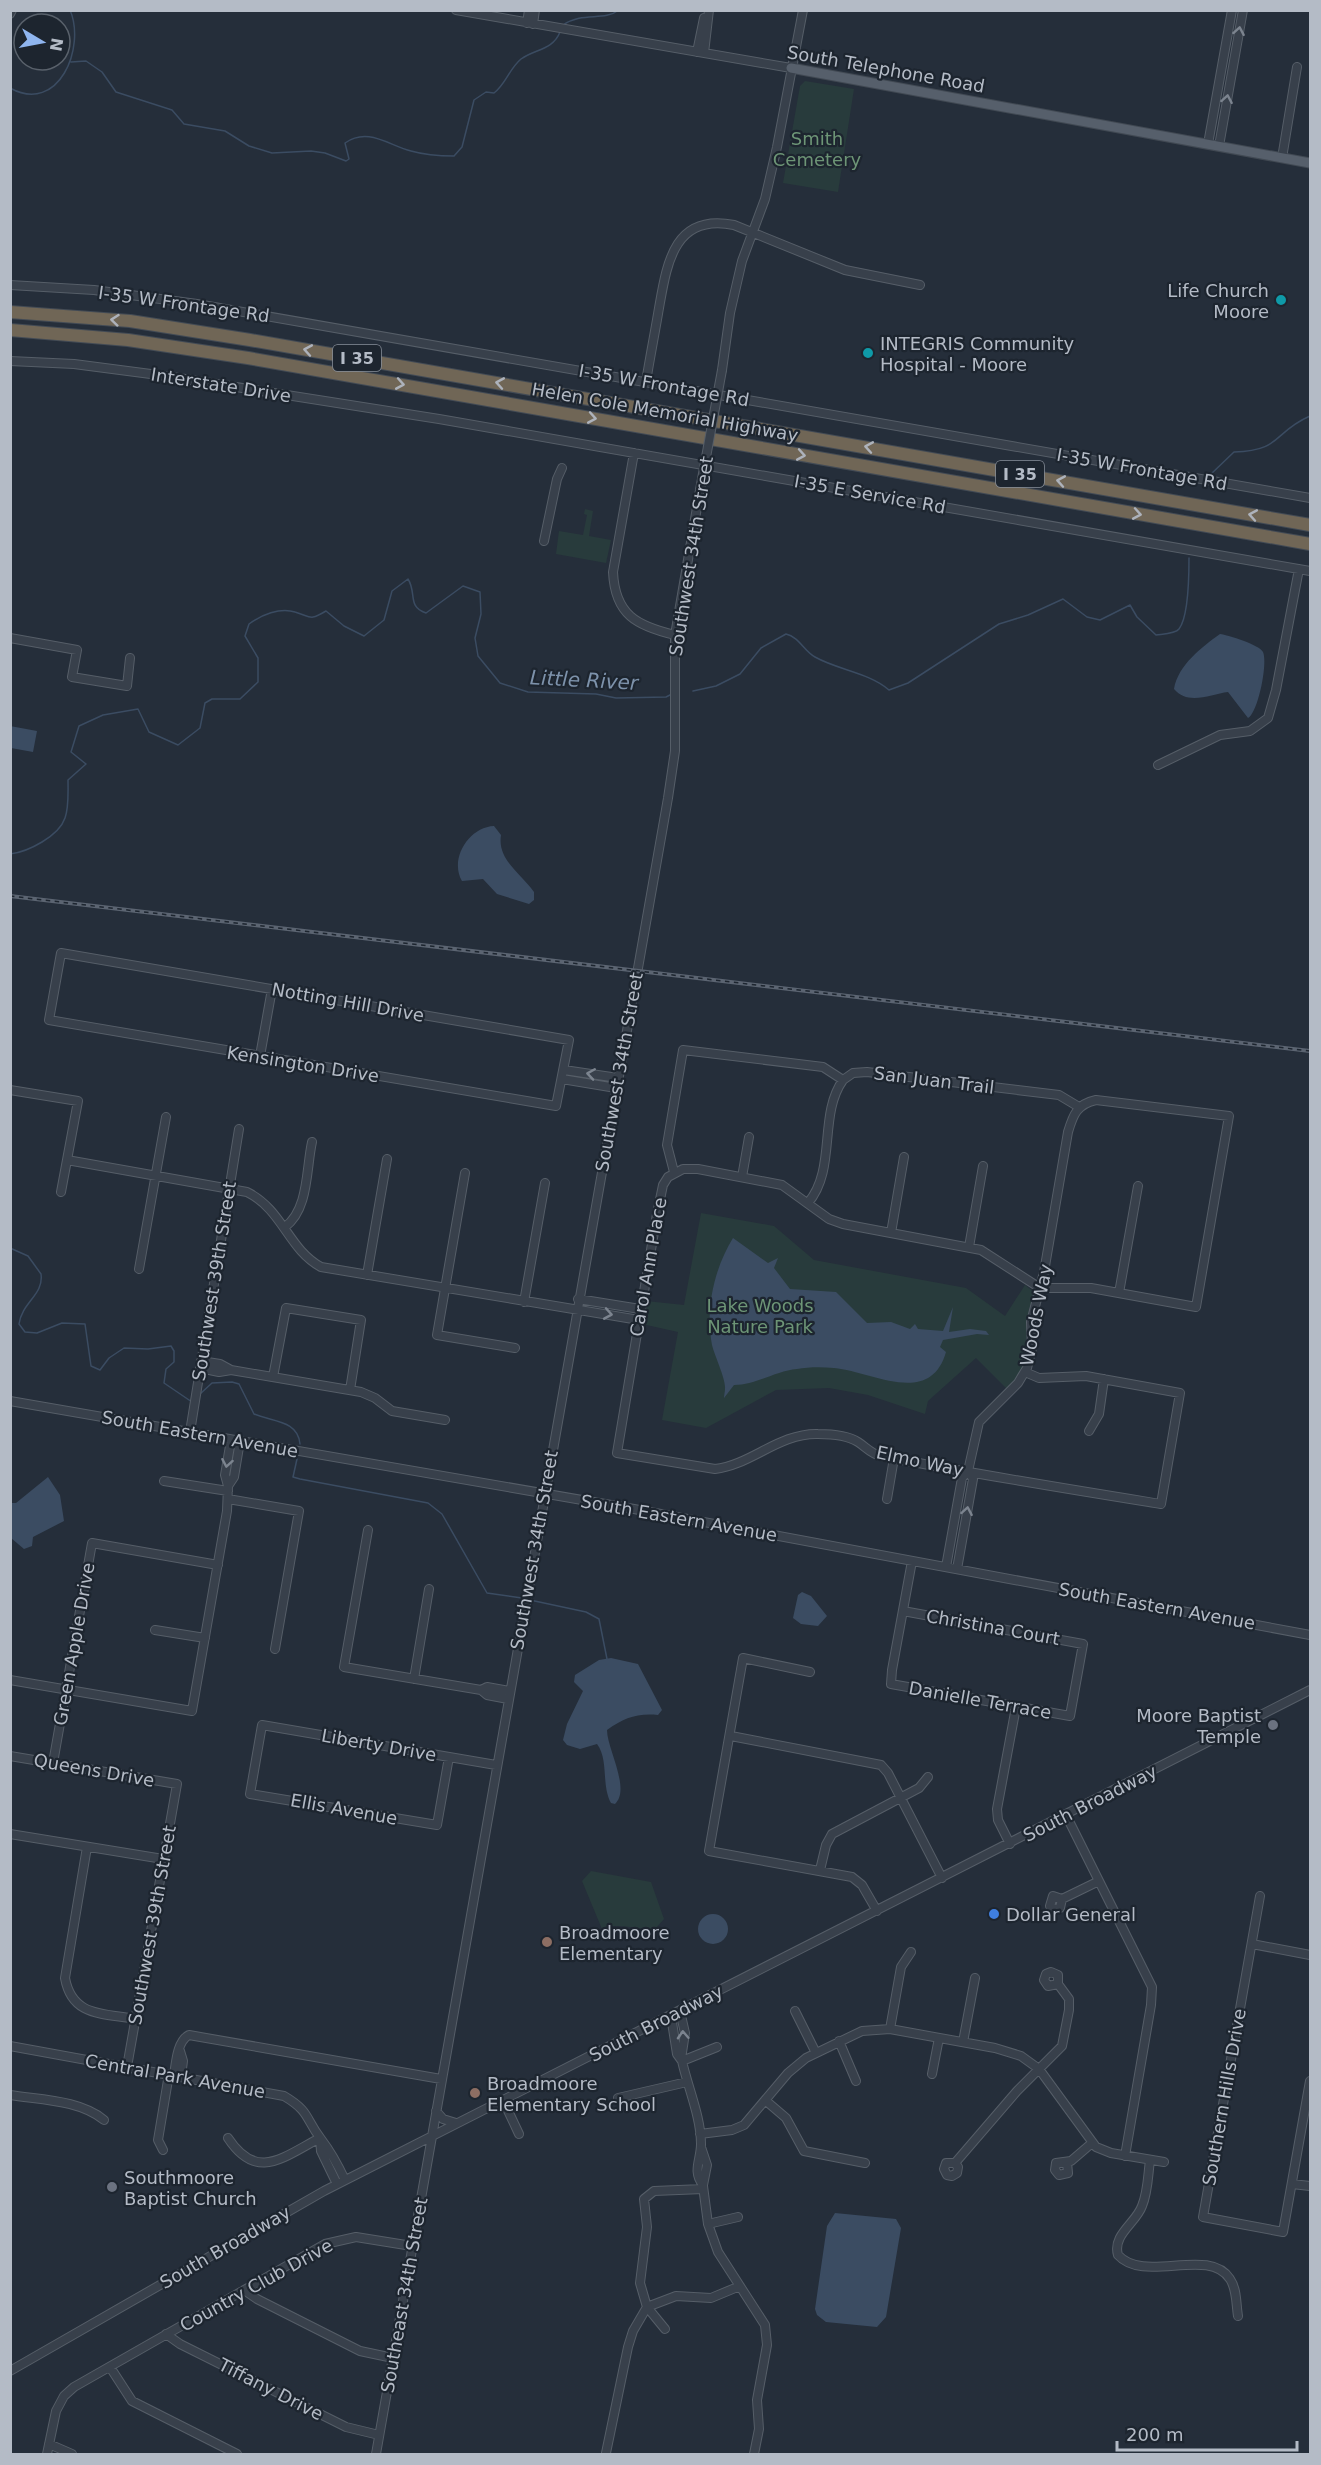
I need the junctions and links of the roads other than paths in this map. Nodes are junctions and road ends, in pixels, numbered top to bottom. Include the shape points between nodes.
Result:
1 (456, 10) edge
2 (529, 10) edge
3 (535, 10) edge
4 (708, 10) edge
5 (803, 10) edge
6 (1232, 10) edge
7 (1243, 10) edge
8 (530, 23) junction
9 (701, 52) junction
10 (1297, 67) dead end
11 (791, 68) junction
12 (1208, 144) junction
13 (1219, 146) junction
14 (1282, 158) junction
15 (1311, 163) edge
16 (753, 231) junction
17 (13, 285) edge
18 (920, 285) dead end
19 (10, 312) edge
20 (10, 330) edge
21 (10, 361) edge
22 (646, 382) junction
23 (430, 417) joint
24 (634, 453) junction
25 (562, 468) dead end
26 (1311, 498) edge
27 (1311, 525) edge
28 (544, 542) dead end
29 (1311, 544) edge
30 (1299, 569) junction
31 (1311, 571) edge
32 (675, 636) junction
33 (10, 638) edge
34 (130, 658) dead end
35 (1158, 765) dead end
36 (272, 989) junction
37 (49, 1020) joint
38 (260, 1056) junction
39 (564, 1070) junction
40 (618, 1078) junction
41 (562, 1079) junction
42 (843, 1080) junction
43 (616, 1088) junction
44 (10, 1090) edge
45 (556, 1106) joint
46 (1079, 1107) junction
47 (166, 1117) dead end
48 (239, 1129) dead end
49 (749, 1137) dead end
50 (312, 1142) dead end
51 (904, 1157) dead end
52 (387, 1159) dead end
53 (67, 1160) junction
54 (983, 1166) dead end
55 (674, 1172) junction
56 (465, 1173) dead end
57 (156, 1175) junction
58 (742, 1177) junction
59 (545, 1183) dead end
60 (1138, 1186) dead end
61 (228, 1188) junction
62 (61, 1192) dead end
63 (808, 1203) junction
64 (285, 1227) junction
65 (891, 1233) junction
66 (969, 1247) junction
67 (139, 1269) dead end
68 (367, 1275) junction
69 (1040, 1287) junction
70 (445, 1288) junction
71 (1119, 1293) junction
72 (578, 1299) junction
73 (524, 1302) junction
74 (640, 1309) junction
75 (576, 1310) junction
76 (639, 1320) junction
77 (515, 1348) dead end
78 (200, 1365) junction
79 (1025, 1372) junction
80 (273, 1377) junction
81 (1104, 1379) junction
82 (350, 1390) junction
83 (10, 1401) edge
84 (445, 1420) dead end
85 (1089, 1431) dead end
86 (190, 1432) junction
87 (231, 1440) junction
88 (240, 1441) junction
89 (617, 1453) joint
90 (894, 1458) junction
91 (968, 1471) junction
92 (164, 1481) dead end
93 (228, 1492) junction
94 (544, 1495) junction
95 (887, 1499) dead end
96 (368, 1530) dead end
97 (912, 1561) junction
98 (218, 1565) junction
99 (946, 1567) junction
100 (957, 1569) junction
101 (429, 1589) dead end
102 (903, 1611) junction
103 (155, 1630) dead end
104 (1311, 1635) edge
105 (205, 1638) junction
106 (275, 1649) dead end
107 (810, 1672) dead end
108 (414, 1679) junction
109 (10, 1680) edge
110 (66, 1689) junction
111 (1311, 1690) edge
112 (509, 1695) junction
113 (1016, 1707) junction
114 (1070, 1716) joint
115 (731, 1736) junction
116 (10, 1756) edge
117 (449, 1757) junction
118 (53, 1763) junction
119 (496, 1765) junction
120 (928, 1777) dead end
121 (177, 1784) joint
122 (250, 1794) joint
123 (901, 1798) junction
124 (1066, 1815) junction
125 (10, 1834) edge
126 (1010, 1844) junction
127 (87, 1847) junction
128 (163, 1859) junction
129 (820, 1870) junction
130 (942, 1878) junction
131 (1100, 1881) junction
132 (1260, 1896) dead end
133 (1062, 1899) dead end
134 (877, 1911) junction
135 (1252, 1944) junction
136 (911, 1952) dead end
137 (1311, 1955) edge
138 (975, 1977) dead end
139 (1058, 1984) dead end
140 (680, 2011) junction
141 (795, 2012) dead end
142 (671, 2016) junction
143 (136, 2019) junction
144 (890, 2029) junction
145 (939, 2038) junction
146 (839, 2041) junction
147 (963, 2042) junction
148 (10, 2046) edge
149 (717, 2047) dead end
150 (816, 2053) junction
151 (681, 2060) junction
152 (127, 2067) junction
153 (1039, 2069) junction
154 (932, 2074) dead end
155 (174, 2075) junction
156 (441, 2079) junction
157 (856, 2081) dead end
158 (1311, 2081) edge
159 (687, 2082) junction
160 (10, 2095) edge
161 (618, 2097) dead end
162 (503, 2100) junction
163 (765, 2100) junction
164 (436, 2111) junction
165 (104, 2120) dead end
166 (456, 2123) junction
167 (519, 2134) dead end
168 (700, 2134) junction
169 (432, 2136) junction
170 (228, 2138) dead end
171 (320, 2138) junction
172 (1092, 2143) junction
173 (164, 2150) dead end
174 (1125, 2156) junction
175 (335, 2159) junction
176 (1150, 2160) junction
177 (1067, 2162) dead end
178 (1164, 2162) dead end
179 (327, 2163) junction
180 (865, 2163) dead end
181 (955, 2163) dead end
182 (345, 2180) junction
183 (337, 2184) junction
184 (1292, 2184) junction
185 (1311, 2186) edge
186 (703, 2187) junction
187 (636, 2192) dead end
188 (646, 2196) junction
189 (738, 2217) dead end
190 (708, 2224) junction
191 (412, 2246) junction
192 (740, 2286) junction
193 (244, 2290) junction
194 (647, 2307) junction
195 (1238, 2316) dead end
196 (665, 2329) dead end
197 (166, 2334) junction
198 (393, 2358) junction
199 (110, 2367) junction
200 (10, 2371) edge
201 (379, 2435) junction
202 (49, 2444) junction
203 (606, 2453) edge
204 (47, 2454) edge
205 (72, 2454) edge
206 (237, 2454) edge
207 (376, 2454) edge
208 (754, 2454) edge

1 - 8 street, South Telephone Road
2 - 8 street
3 - 8 street
4 - 9 street
5 - 11 street, Southwest 34th Street
6 - 12 street
13 -> 7 street
8 - 9 street, South Telephone Road
9 - 11 street, South Telephone Road
10 - 14 street
11 - 12 main road, South Telephone Road
11 - 16 street, Southwest 34th Street via 767,191
12 - 13 main road, South Telephone Road
13 - 14 main road, South Telephone Road
14 - 15 main road, South Telephone Road
16 - 18 street via 845,270
16 - 22 street via 720,222 706,224 675,245 666,267
16 - 32 street, Southwest 34th Street, bridge via 735,289
17 - 22 street, I-35 W Frontage Rd via 94,290 197,304
27 -> 19 highway, Helen Cole Memorial Highway / I 35 via 250,340 130,321
20 -> 29 highway, Helen Cole Memorial Highway / I 35 via 128,340 248,358
21 - 23 street, Interstate Drive via 157,374
22 - 26 street, I-35 W Frontage Rd
23 - 24 street, I-35 E Service Rd
24 - 30 street, I-35 E Service Rd
24 - 32 street via 613,572 614,590 622,608 639,624
25 - 28 street
30 - 31 street, I-35 E Service Rd
30 - 35 street via 1268,718 1250,731 1220,735
32 - 40 street, Southwest 34th Street via 675,752
33 - 34 street via 77,650 72,677 127,686
36 - 37 street, Notting Hill Drive via 61,953
36 - 38 street
36 - 39 street, Notting Hill Drive via 569,1040
37 - 38 street, Kensington Drive
38 - 45 street, Kensington Drive
40 -> 39 street
39 - 41 street, Notting Hill Drive
40 - 43 street, Southwest 34th Street
41 - 43 street
41 - 45 street, Notting Hill Drive
42 - 46 street, San Juan Trail via 859,1072 890,1074 1059,1095
42 - 55 street via 823,1066 683,1050 667,1145
42 - 63 street via 835,1098 820,1183
43 - 72 street, Southwest 34th Street
44 - 53 street via 78,1101
46 - 69 street, Woods Way via 1068,1132
46 - 71 street via 1096,1100 1229,1116 1196,1307
47 - 57 street
48 - 61 street, Southwest 39th Street
49 - 58 street
50 - 64 street via 300,1210
51 - 65 street
52 - 68 street
53 - 57 street
53 - 62 street
54 - 66 street
55 - 58 street via 698,1169
55 - 74 street, Carol Ann Place via 662,1191
56 - 70 street
57 - 61 street
57 - 67 street
58 - 63 street via 782,1185
59 - 73 street
60 - 71 street
61 - 64 street via 261,1199
61 - 78 street, Southwest 39th Street
63 - 65 street via 835,1222
64 - 68 street via 312,1263
65 - 66 street
66 - 69 street via 986,1252
68 - 70 street
69 - 71 street
69 - 79 street, Woods Way
70 - 73 street
70 - 77 street via 437,1335
72 - 74 street
72 - 75 street, Southwest 34th Street
73 - 75 street
74 - 76 street, Carol Ann Place
75 -> 76 street
75 - 94 street, Southwest 34th Street
76 - 89 street, Carol Ann Place
78 - 80 street via 219,1372 231,1370
78 - 86 street, Southwest 39th Street
79 - 81 street via 1039,1378
79 - 91 street, Woods Way via 979,1422
80 - 82 street
80 - 82 street via 286,1308 361,1320
81 - 85 street via 1098,1413
81 - 91 street, Elmo Way via 1180,1393 1161,1504
82 - 84 street via 375,1398 392,1411
83 - 86 street, South Eastern Avenue
86 - 87 street, South Eastern Avenue
87 - 88 street, South Eastern Avenue
87 -> 93 street via 225,1475
88 - 93 street
88 - 94 street, South Eastern Avenue
89 - 90 street, Elmo Way via 715,1469 778,1442 817,1433 846,1437 873,1454
90 - 91 street, Elmo Way
90 - 95 street
91 - 99 street, Woods Way via 962,1478
100 -> 91 street, Woods Way via 973,1479
92 - 93 street
93 - 98 street
93 - 106 street via 299,1511
94 - 97 street, South Eastern Avenue
94 - 112 street, Southwest 34th Street
96 - 108 street via 344,1667
97 - 99 street, South Eastern Avenue
97 - 102 street
98 - 105 street
98 - 110 street, Green Apple Drive via 92,1543
99 - 100 street, South Eastern Avenue
100 - 104 street, South Eastern Avenue
101 - 108 street
102 - 113 street, Danielle Terrace via 891,1684
102 - 114 street, Christina Court via 1083,1644
103 - 105 street
105 - 110 street via 192,1711
107 - 115 street via 743,1658
108 - 112 street via 481,1690 487,1695
109 - 110 street
110 - 118 street, Green Apple Drive
111 - 124 street, South Broadway
112 - 119 street, Southwest 34th Street
113 - 114 street, Danielle Terrace
113 - 126 street via 997,1815
115 - 123 street via 876,1763 888,1773
115 - 129 street via 709,1851
116 - 118 street, Queens Drive
117 - 119 street, Liberty Drive
117 - 122 street, Ellis Avenue via 437,1825
117 - 122 street, Liberty Drive via 262,1725
118 - 121 street, Queens Drive
119 - 156 street, Southwest 34th Street
120 - 123 street via 919,1788
121 - 128 street, Southwest 39th Street
123 - 129 street via 832,1834
123 - 130 street
124 - 126 street, South Broadway
124 - 131 street
125 - 127 street
126 - 130 street, South Broadway
127 - 128 street
127 - 143 street via 65,1978 68,1995 92,2012
128 - 143 street, Southwest 39th Street
129 - 134 street via 858,1880
130 - 134 street, South Broadway
131 - 133 street
131 - 174 street via 1152,1986
132 - 135 street, Southern Hills Drive
134 - 140 street, South Broadway
135 - 137 street
135 - 184 street, Southern Hills Drive via 1203,2217 1283,2232
136 - 144 street via 901,1967
138 - 147 street
139 - 153 street via 1069,1999 1064,2040
140 - 142 street, South Broadway
151 -> 140 street via 685,2033
141 - 150 street
142 - 151 street
142 - 162 street, South Broadway
143 - 152 street, Southwest 39th Street
144 - 145 street
144 - 146 street via 862,2031
145 - 147 street
145 - 154 street
146 - 150 street
146 - 157 street
147 - 153 street via 1009,2051
148 - 152 street, Central Park Avenue
149 - 151 street
150 - 163 street via 797,2065
151 - 159 street
152 - 155 street, Central Park Avenue
153 - 172 street
153 - 181 street
155 - 156 street via 183,2061 180,2051 184,2038 189,2035
155 - 171 street, Central Park Avenue via 284,2096 308,2115
155 - 173 street via 158,2140
156 - 164 street, Southwest 34th Street
158 - 184 street
159 - 161 street
159 - 168 street
160 - 165 street via 77,2106
162 - 166 street, South Broadway
162 - 167 street
163 - 168 street via 738,2128
163 - 180 street via 786,2118 804,2151
164 - 166 street via 443,2119
164 - 169 street, Southwest 34th Street
166 - 169 street, South Broadway
168 - 186 street via 696,2168
169 - 182 street, South Broadway
169 - 191 street, Southeast 34th Street
170 - 171 street via 239,2155 261,2163 275,2161
171 - 175 street, Central Park Avenue
171 - 179 street, Central Park Avenue
172 - 174 street via 1103,2151
172 - 177 street
174 - 176 street
175 - 179 street
175 - 182 street, Central Park Avenue
176 - 178 street
176 - 195 street via 1142,2208 1120,2238 1118,2255 1133,2265 1193,2265 1223,2272 1233,2285
179 - 183 street, Central Park Avenue
182 - 183 street, South Broadway
183 - 200 street, South Broadway
184 - 185 street
186 - 188 street via 654,2191
186 - 190 street
187 - 188 street
188 - 194 street via 646,2240 640,2283
189 - 190 street
190 - 192 street via 718,2252
191 - 193 street, Country Club Drive via 356,2237 335,2241
191 - 198 street, Southeast 34th Street
192 - 194 street via 711,2298 676,2296
192 - 208 street via 765,2325 767,2345 757,2400 759,2429
193 - 197 street, Country Club Drive
193 - 198 street via 360,2351
194 - 196 street
194 - 203 street via 628,2346
197 - 199 street, Country Club Drive
197 - 201 street, Tiffany Drive via 346,2427
198 - 201 street, Southeast 34th Street
199 - 202 street, Country Club Drive via 64,2396 56,2411
199 - 206 street via 132,2402
201 - 207 street, Southeast 34th Street
202 - 204 street, Country Club Drive
202 - 205 street

